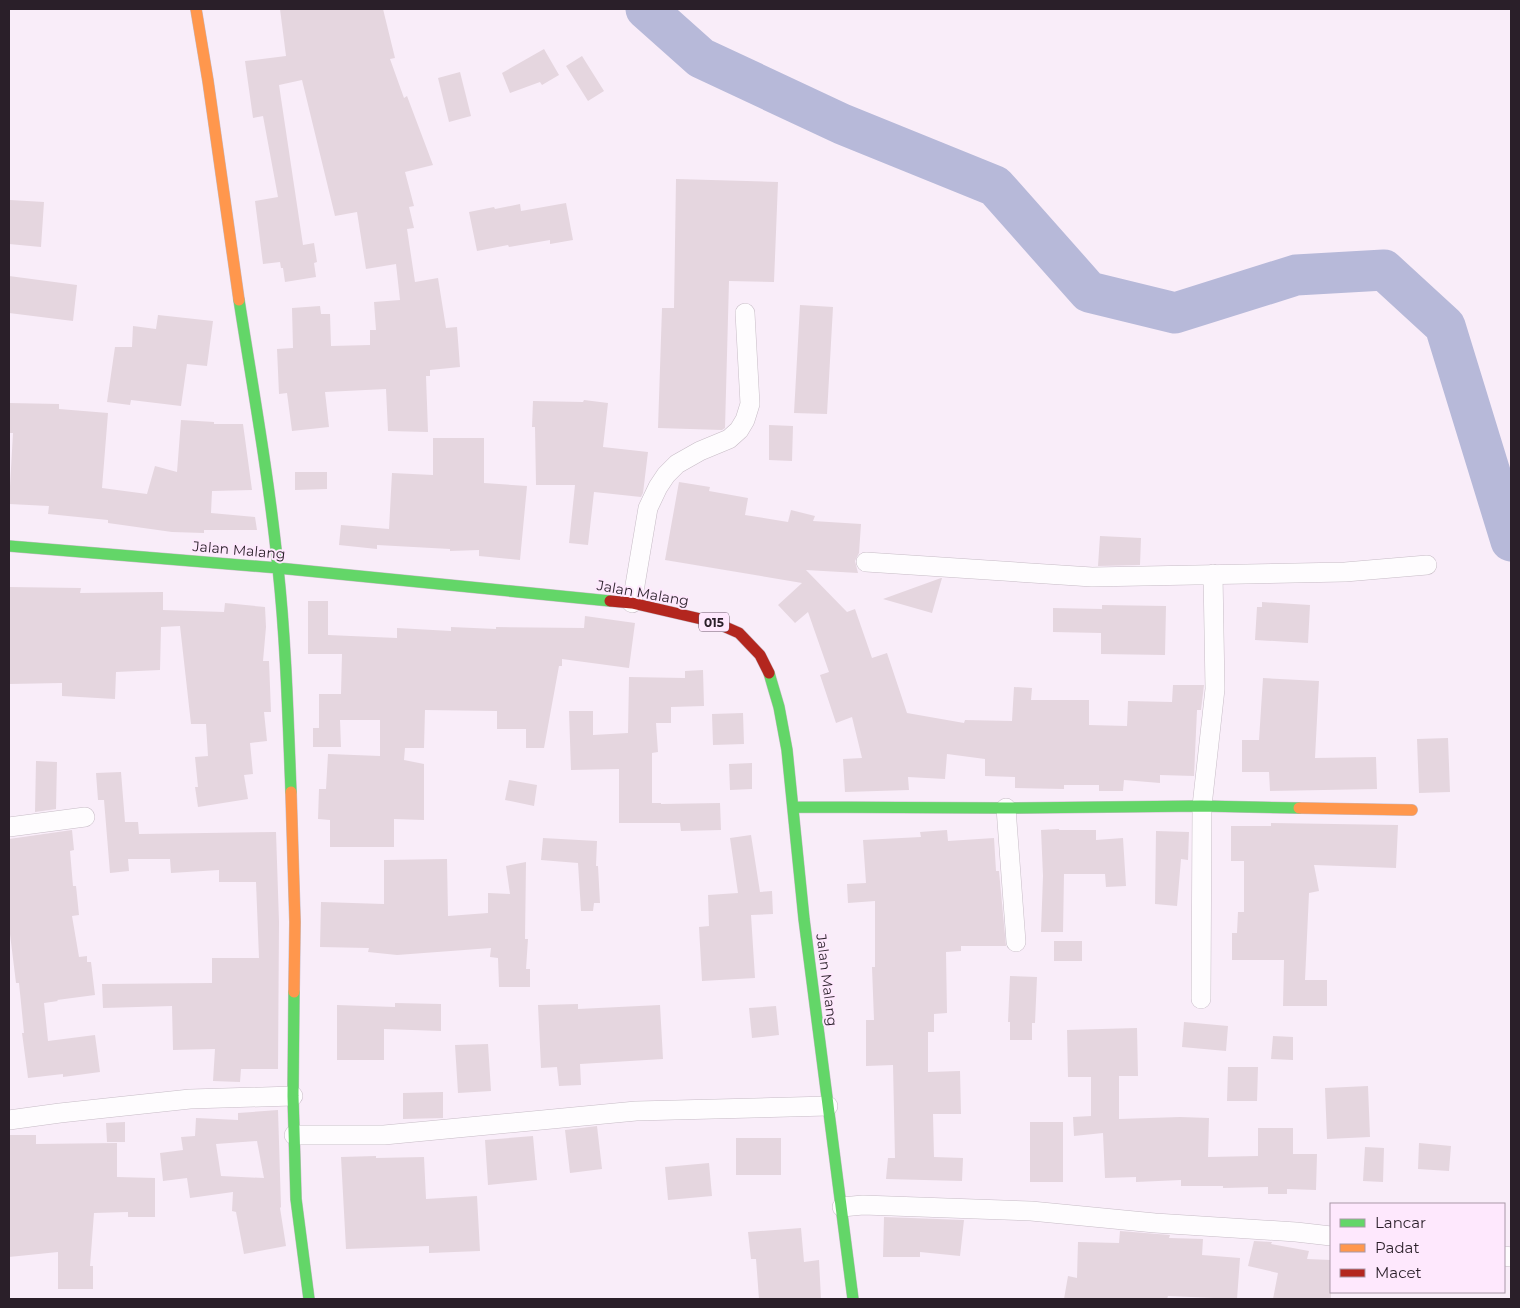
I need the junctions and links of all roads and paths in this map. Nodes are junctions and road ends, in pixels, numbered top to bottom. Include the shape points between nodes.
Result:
1 (196, 9) edge
2 (745, 313) dead end
3 (9, 546) edge
4 (866, 562) dead end
5 (1427, 565) dead end
6 (278, 568) junction
7 (1213, 574) junction
8 (632, 603) junction
9 (1202, 806) junction
10 (793, 807) junction
11 (1006, 808) junction
12 (1412, 810) dead end
13 (86, 817) dead end
14 (9, 828) edge
15 (1016, 942) dead end
16 (1201, 999) dead end
17 (293, 1096) junction
18 (828, 1106) junction
19 (9, 1120) edge
20 (294, 1135) junction
21 (842, 1207) junction
22 (1330, 1236) edge
23 (309, 1299) edge
24 (853, 1299) edge

1 - 6 street
2 - 8 street via 750,404 745,420 729,439 677,464 658,487 648,508
3 - 6 street, Jalan Malang / 015
4 - 7 street via 1092,577
5 - 7 street via 1345,572
6 - 8 street, Jalan Malang / 015
6 - 17 street via 288,713 295,922
7 - 9 street via 1215,689
8 - 10 street, Jalan Malang / 015 via 714,622 738,633 760,656 770,675 779,707 788,750
9 - 11 street
9 - 12 street
9 - 16 street
10 - 11 street
10 - 18 street, Jalan Malang / 015
11 - 15 street
13 - 14 street
17 - 19 street via 190,1099
17 - 20 street
18 - 20 street via 636,1111 384,1135
18 - 21 street, Jalan Malang / 015
20 - 23 street via 296,1199
21 - 22 street via 1031,1211
21 - 24 street, Jalan Malang / 015

